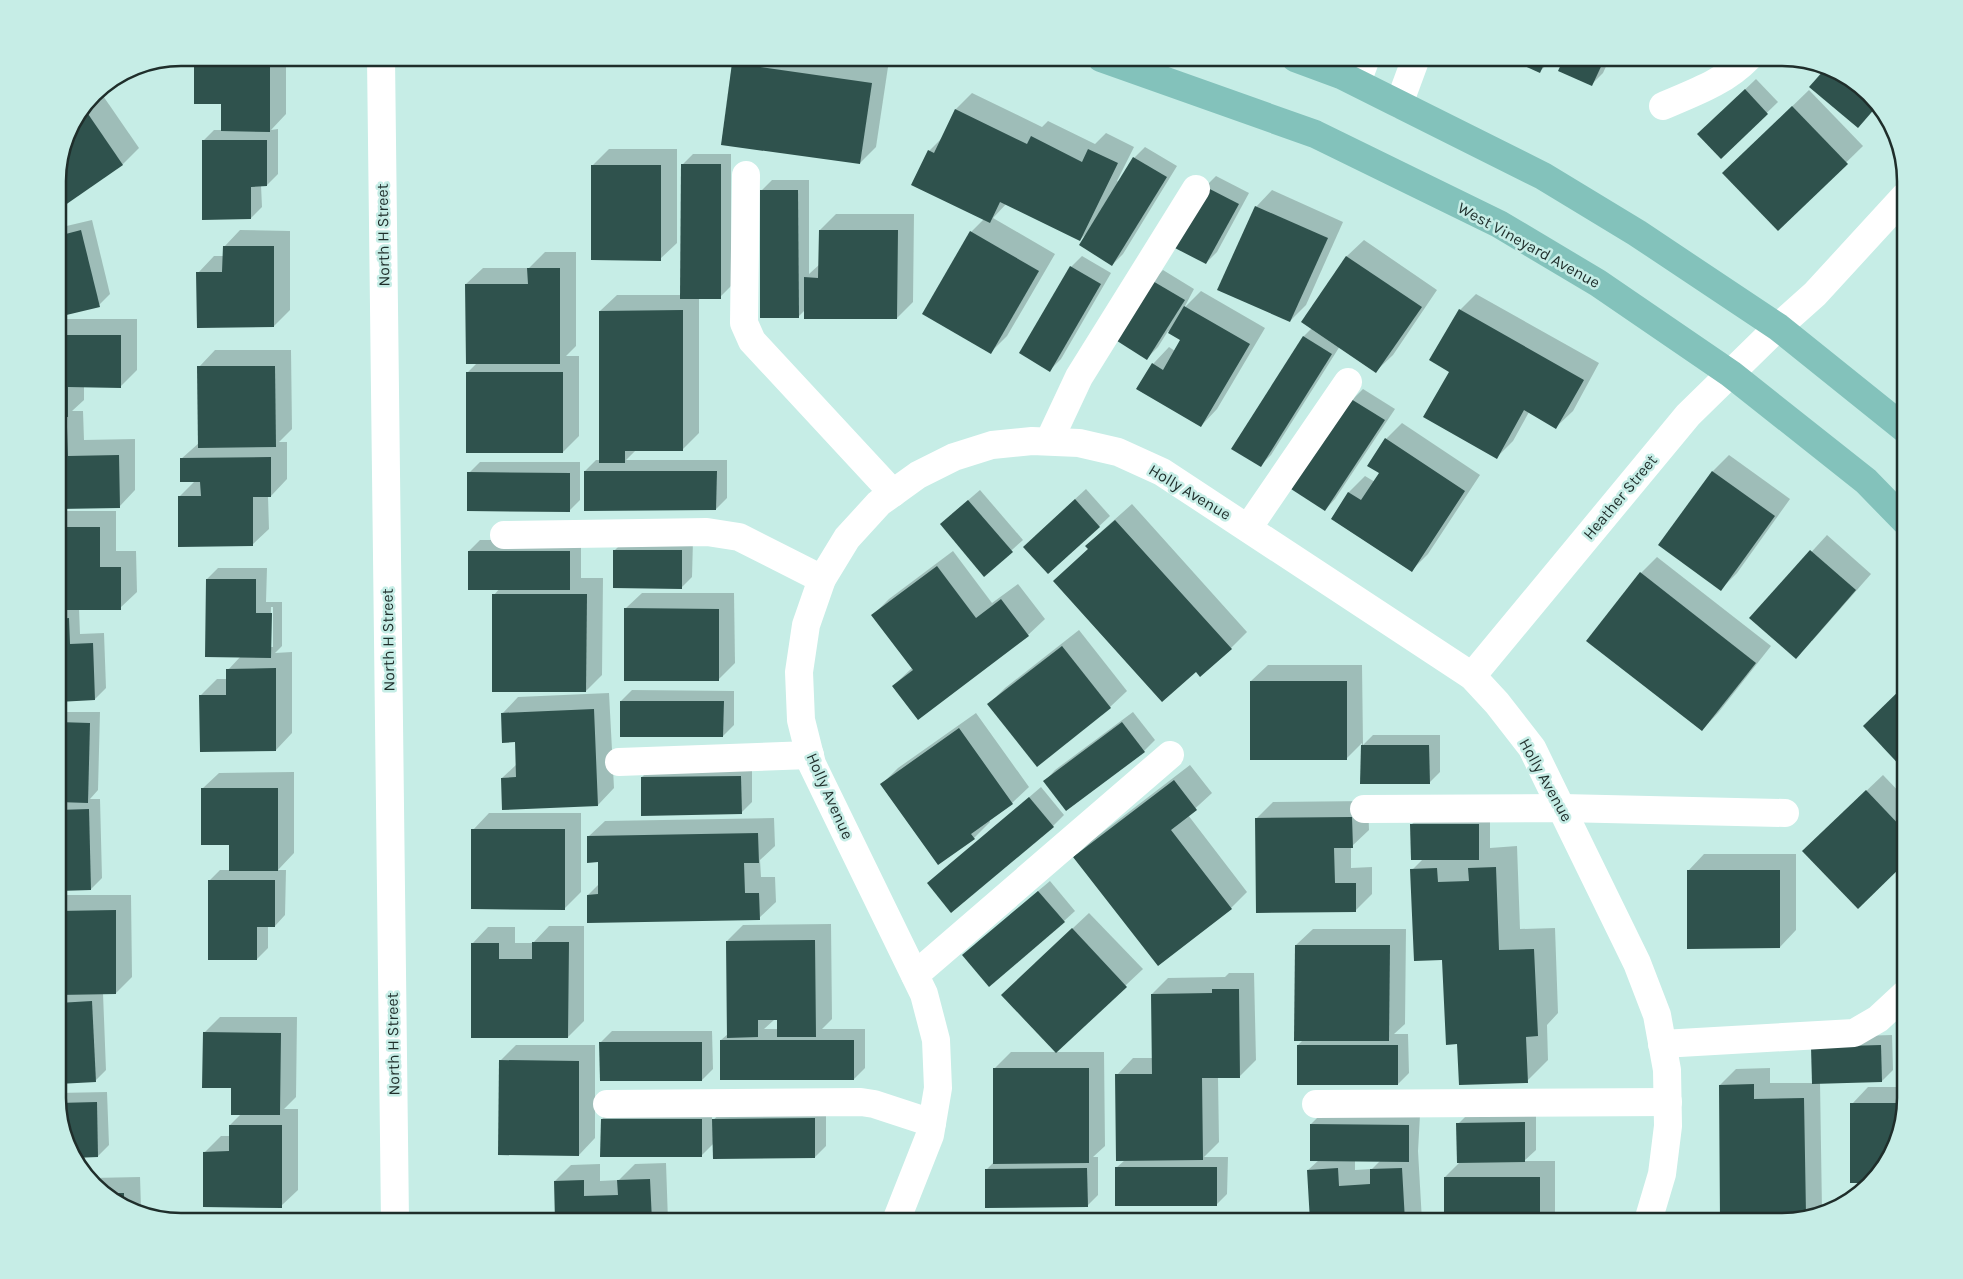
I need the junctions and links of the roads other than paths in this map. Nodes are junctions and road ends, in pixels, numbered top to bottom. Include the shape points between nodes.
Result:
1 (381, 66) edge
2 (1124, 66) edge
3 (1340, 66) edge
4 (1413, 66) edge
5 (1739, 66) edge
6 (1362, 70) edge
7 (1399, 104) junction
8 (1663, 106) dead end
9 (746, 175) dead end
10 (1196, 189) dead end
11 (1897, 206) edge
12 (1778, 327) junction
13 (1731, 374) junction
14 (1348, 382) dead end
15 (1897, 422) edge
16 (1049, 442) junction
17 (893, 492) junction
18 (1897, 512) edge
19 (1248, 528) junction
20 (504, 535) dead end
21 (822, 579) junction
22 (1472, 676) junction
23 (1170, 754) dead end
24 (810, 755) junction
25 (619, 762) dead end
26 (1562, 808) junction
27 (1364, 809) dead end
28 (1785, 812) dead end
29 (915, 974) junction
30 (1897, 1002) edge
31 (1662, 1044) junction
32 (1668, 1102) junction
33 (607, 1104) dead end
34 (1316, 1104) dead end
35 (932, 1123) junction
36 (395, 1213) edge
37 (900, 1213) edge
38 (1651, 1213) edge

1 - 36 street, North H Street
2 - 13 main road, West Vineyard Avenue via 1315,134 1499,224 1598,283
3 - 6 main road
4 - 7 street
5 - 8 street via 1707,88
6 - 7 main road
7 - 12 main road via 1543,176 1637,232
9 - 17 street via 744,323 752,341
10 - 16 street via 1079,377
11 - 12 street, Heather Street via 1816,294
12 - 13 street, Heather Street
12 - 15 main road
13 - 18 main road, West Vineyard Avenue via 1866,481
13 - 22 street, Heather Street via 1688,414
14 - 19 street
16 - 17 street, Holly Avenue via 992,445 954,457
16 - 19 street, Holly Avenue via 1079,443 1127,456 1162,472
17 - 21 street, Holly Avenue via 846,538
19 - 22 street, Holly Avenue
20 - 21 street via 707,532 739,537
21 - 24 street, Holly Avenue via 806,624 799,672 801,720
22 - 26 street, Holly Avenue via 1532,748
23 - 29 street
24 - 25 street
24 - 29 street, Holly Avenue
26 - 27 street
26 - 28 street
26 - 31 street, Holly Avenue via 1637,962 1657,1015
29 - 35 street, Holly Avenue via 924,994 936,1040 938,1088
30 - 31 street via 1878,1019 1854,1033
31 - 32 street, Holly Avenue
32 - 34 street
32 - 38 street, Holly Avenue via 1662,1174
33 - 35 street via 861,1102
35 - 37 street, Holly Avenue

